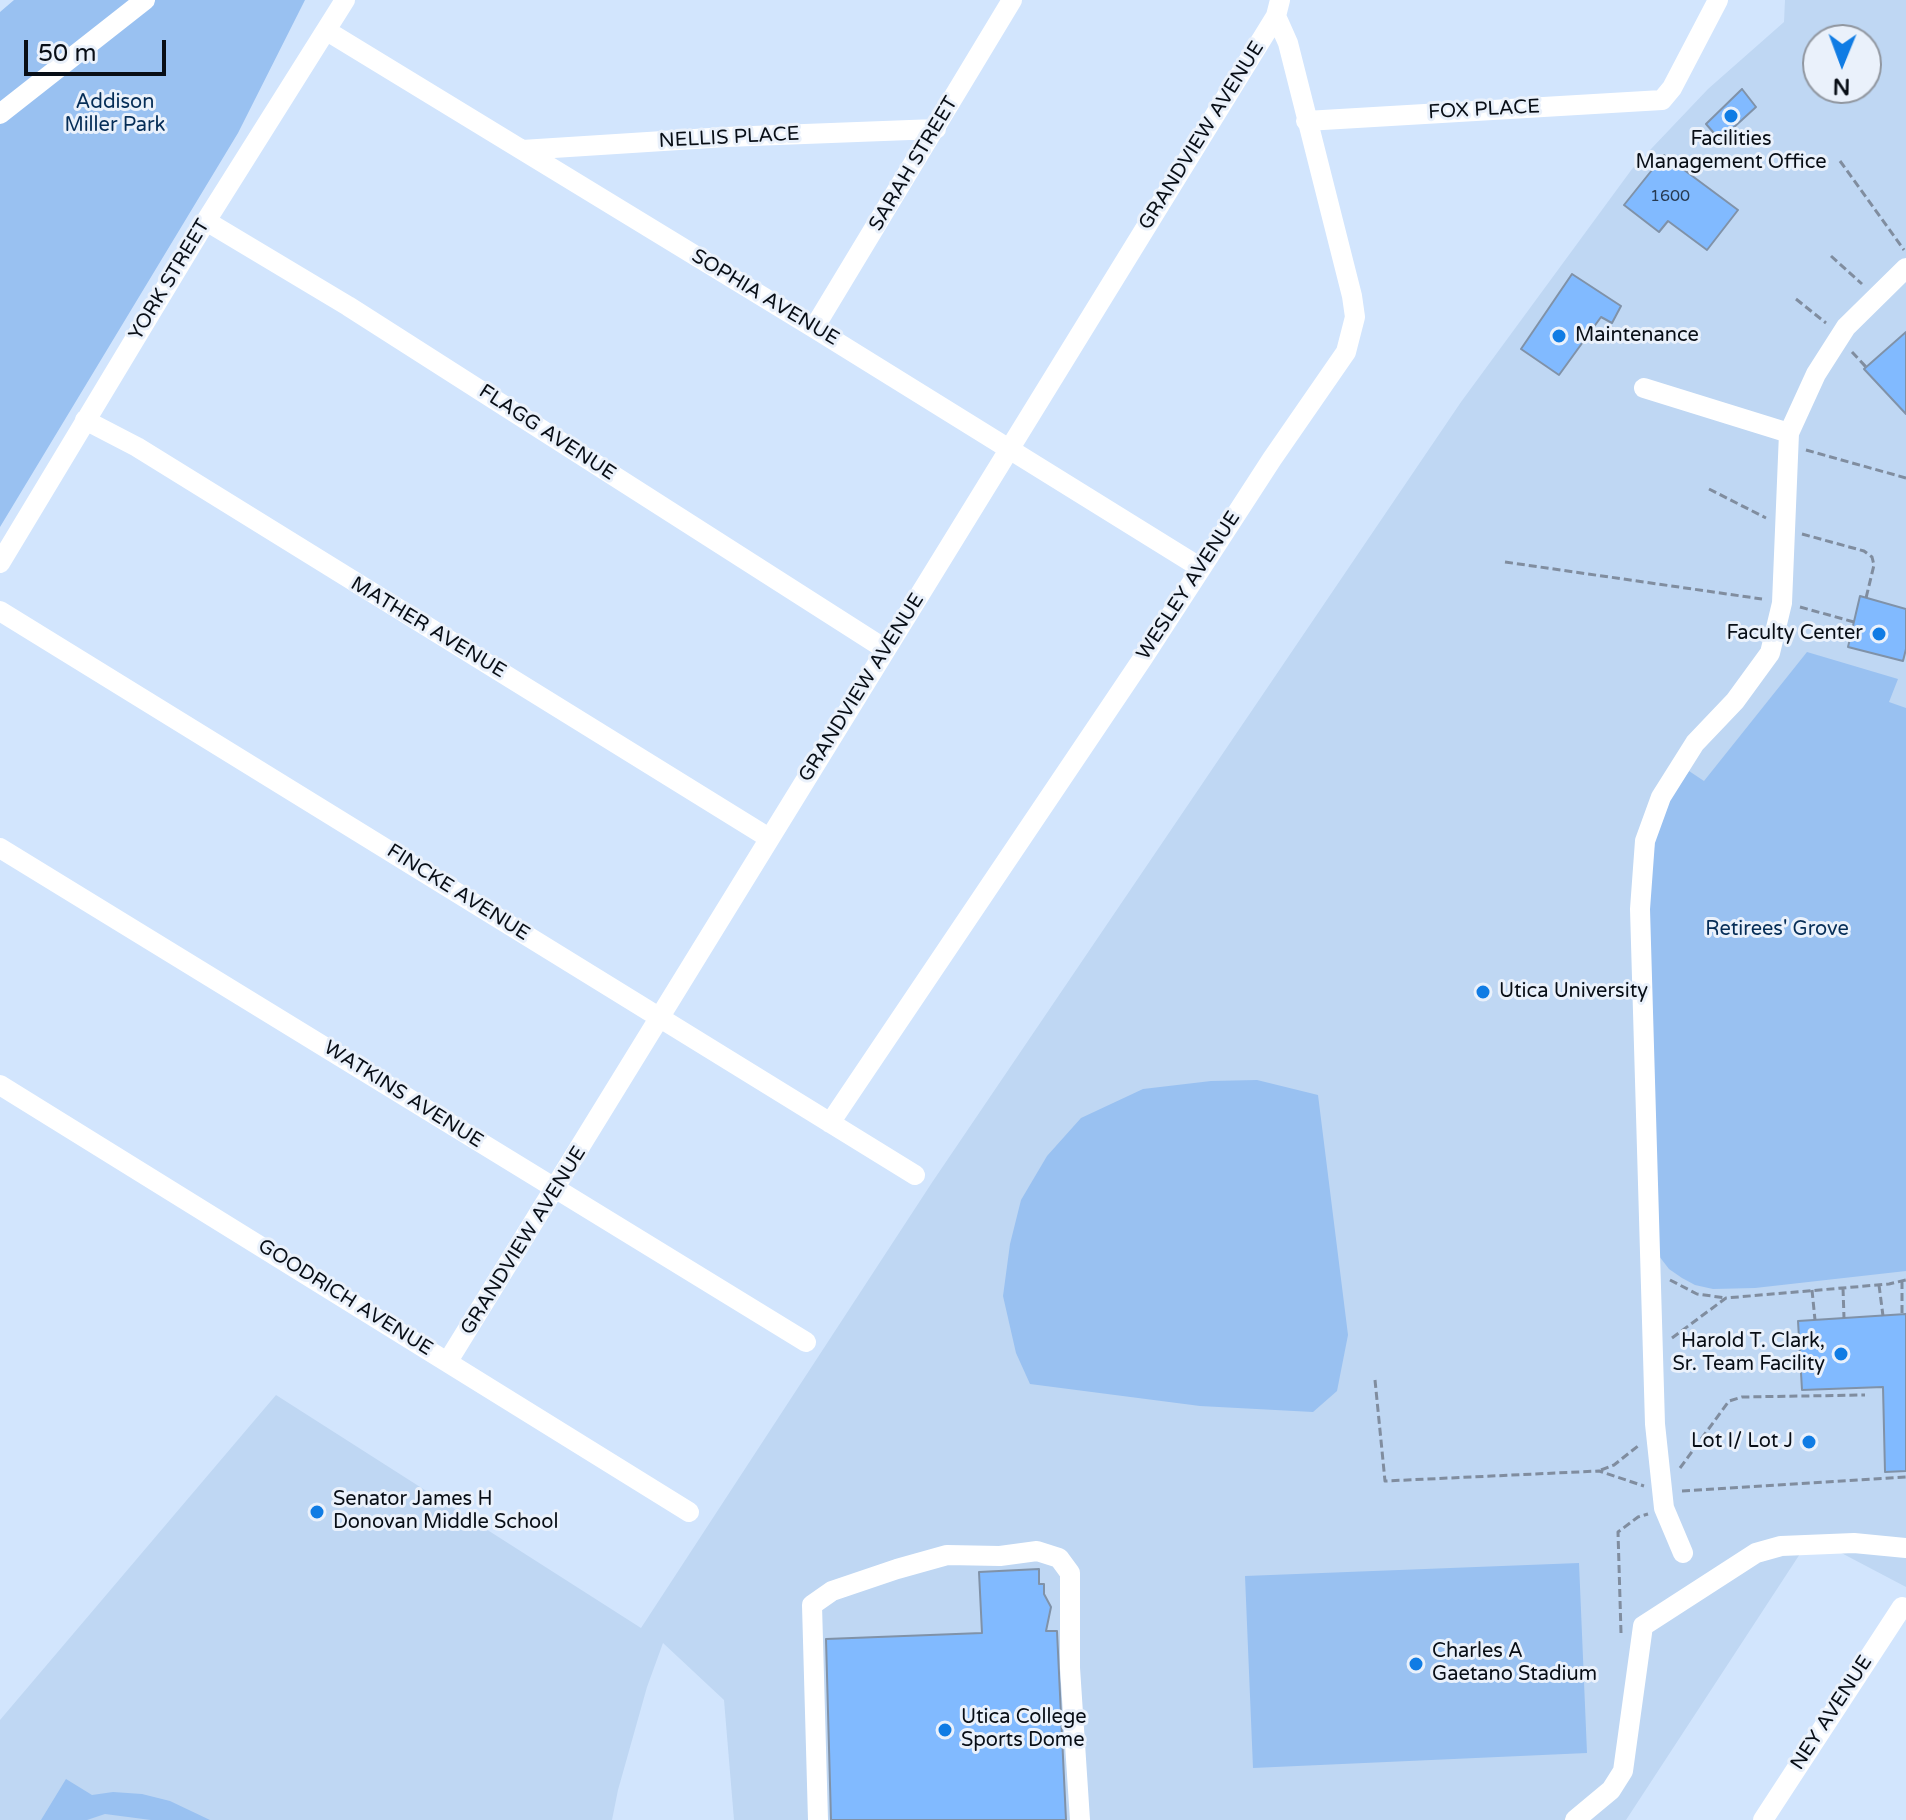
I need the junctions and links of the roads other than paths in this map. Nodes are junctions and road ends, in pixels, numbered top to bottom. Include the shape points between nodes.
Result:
1 (145, 0) edge
2 (345, 0) edge
3 (1012, 0) edge
4 (1718, 0) edge
5 (1278, 8) edge
6 (327, 31) junction
7 (0, 114) edge
8 (1306, 121) junction
9 (936, 129) junction
10 (522, 150) junction
11 (206, 221) junction
12 (1906, 268) edge
13 (814, 328) junction
14 (1644, 388) dead end
15 (85, 420) junction
16 (1796, 437) junction
17 (1009, 449) junction
18 (0, 563) edge
19 (1201, 568) junction
20 (0, 611) edge
21 (885, 649) junction
22 (769, 838) junction
23 (0, 848) edge
24 (661, 1019) junction
25 (0, 1085) edge
26 (830, 1123) junction
27 (915, 1175) dead end
28 (556, 1189) junction
29 (806, 1342) dead end
30 (448, 1361) junction
31 (689, 1512) dead end
32 (1906, 1548) edge
33 (1683, 1553) dead end
34 (1902, 1607) dead end
35 (818, 1820) edge
36 (1080, 1820) edge
37 (1575, 1820) edge
38 (1763, 1820) edge

1 - 7 street
2 - 6 street, YORK STREET
3 - 9 street, SARAH STREET
4 - 8 street, FOX PLACE via 1662,100
5 - 8 street, WESLEY AVENUE
5 - 17 street, GRANDVIEW AVENUE
6 - 10 street, SOPHIA AVENUE
6 - 11 street, YORK STREET
8 - 19 street, WESLEY AVENUE via 1352,296 1352,335 1346,352
9 - 10 street, NELLIS PLACE
9 - 13 street, SARAH STREET
10 - 13 street, SOPHIA AVENUE
11 - 15 street, YORK STREET
11 - 21 street, FLAGG AVENUE
12 - 16 street via 1846,327 1831,350 1816,374
13 - 17 street, SOPHIA AVENUE
14 - 16 street
15 - 18 street, YORK STREET
15 - 22 street, MATHER AVENUE via 137,447
16 - 33 street via 1782,603 1770,653 1695,743 1661,797 1645,841 1640,924 1655,1424 1664,1508
17 - 19 street, SOPHIA AVENUE
17 - 21 street, GRANDVIEW AVENUE
19 - 26 street, WESLEY AVENUE
20 - 24 street, FINCKE AVENUE
21 - 22 street, GRANDVIEW AVENUE
22 - 24 street, GRANDVIEW AVENUE
23 - 28 street, WATKINS AVENUE
24 - 26 street, FINCKE AVENUE
24 - 28 street, GRANDVIEW AVENUE
25 - 30 street, GOODRICH AVENUE
26 - 27 street, FINCKE AVENUE
28 - 29 street, WATKINS AVENUE
28 - 30 street, GRANDVIEW AVENUE
30 - 31 street, GOODRICH AVENUE
32 - 37 street via 1854,1543 1781,1546 1756,1553 1643,1626 1623,1771 1611,1790
34 - 38 street, NEY AVENUE
35 - 36 street via 812,1605 832,1591 947,1555 1037,1551 1059,1558 1070,1573

